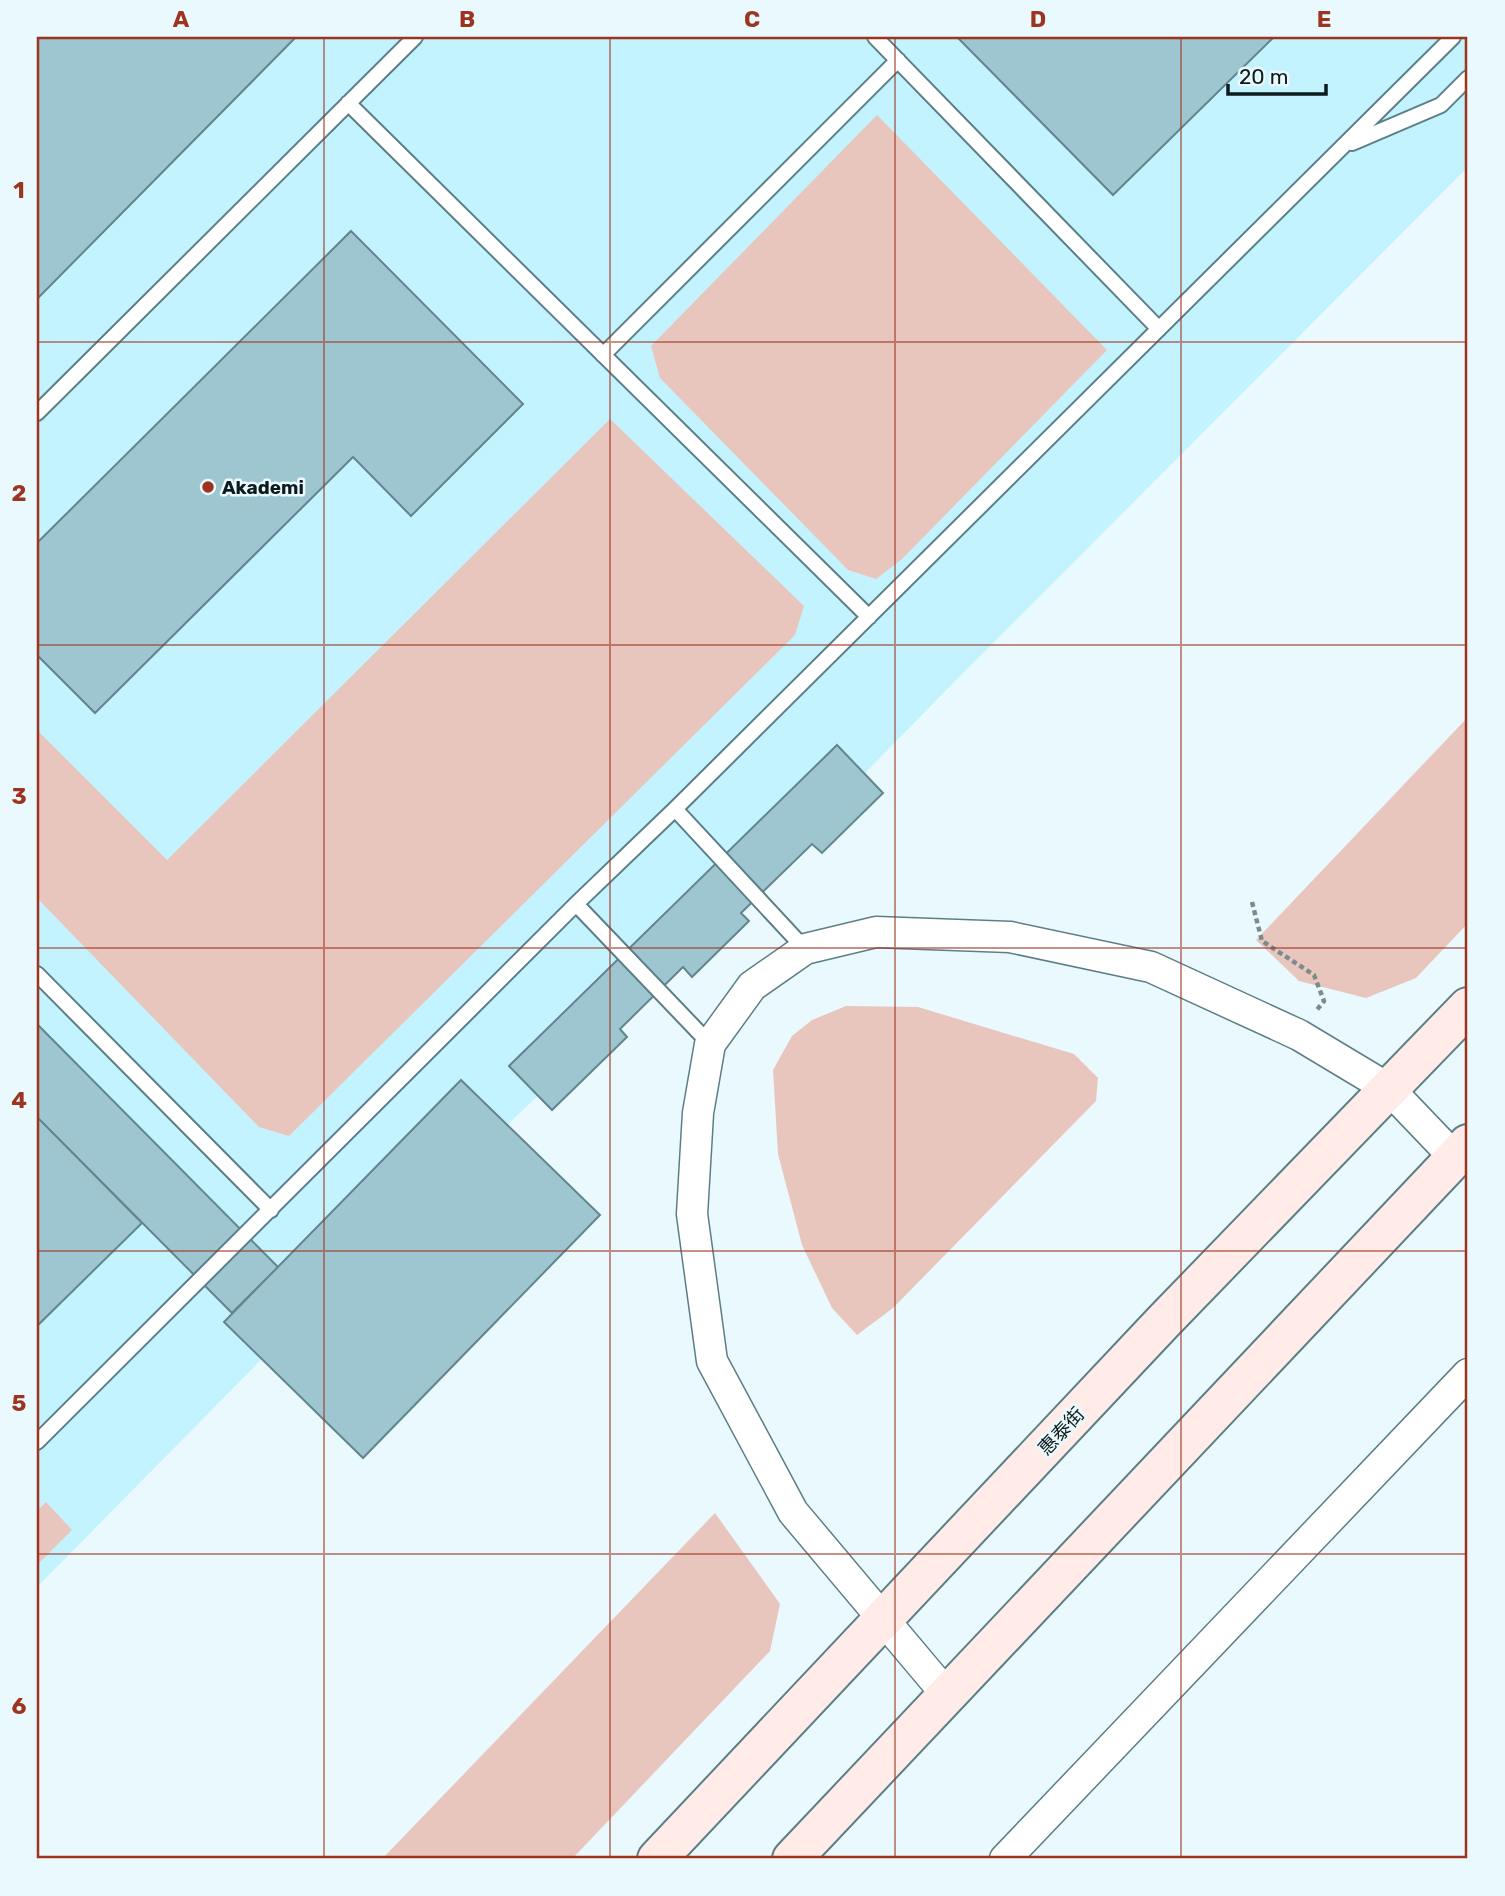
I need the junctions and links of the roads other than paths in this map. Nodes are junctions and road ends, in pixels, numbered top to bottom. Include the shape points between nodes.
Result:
1 (415, 37) edge
2 (875, 37) edge
3 (1453, 37) edge
4 (898, 61) junction
5 (1468, 78) edge
6 (348, 103) junction
7 (1344, 146) junction
8 (1160, 329) junction
9 (603, 355) junction
10 (37, 413) edge
11 (869, 617) junction
12 (675, 809) junction
13 (576, 904) junction
14 (805, 949) junction
15 (37, 974) edge
16 (1468, 1007) edge
17 (710, 1044) junction
18 (1389, 1089) junction
19 (1462, 1151) edge
20 (271, 1210) junction
21 (1468, 1374) edge
22 (37, 1442) edge
23 (882, 1621) junction
24 (947, 1695) junction
25 (657, 1859) edge
26 (792, 1859) edge
27 (1004, 1859) edge

1 - 6 lane
2 - 4 lane
3 - 7 lane
4 - 8 lane
4 - 9 lane
5 - 7 lane via 1441,105
6 - 9 lane
6 - 10 lane
7 - 8 lane
8 - 11 lane
9 - 11 lane
11 - 12 lane
12 - 13 lane
12 - 14 lane
13 - 17 lane
13 - 20 lane
14 - 17 street via 752,986
14 - 18 street via 876,932 1010,937 1151,967 1299,1035
15 - 20 lane
16 - 18 main road, 惠泰街
17 - 23 street via 698,1112 692,1214 712,1361 793,1512
18 - 19 street
18 - 23 main road, 惠泰街
19 - 24 main road
20 - 22 lane
21 - 27 street
23 - 24 street
23 - 25 main road, 惠泰街
24 - 26 main road

